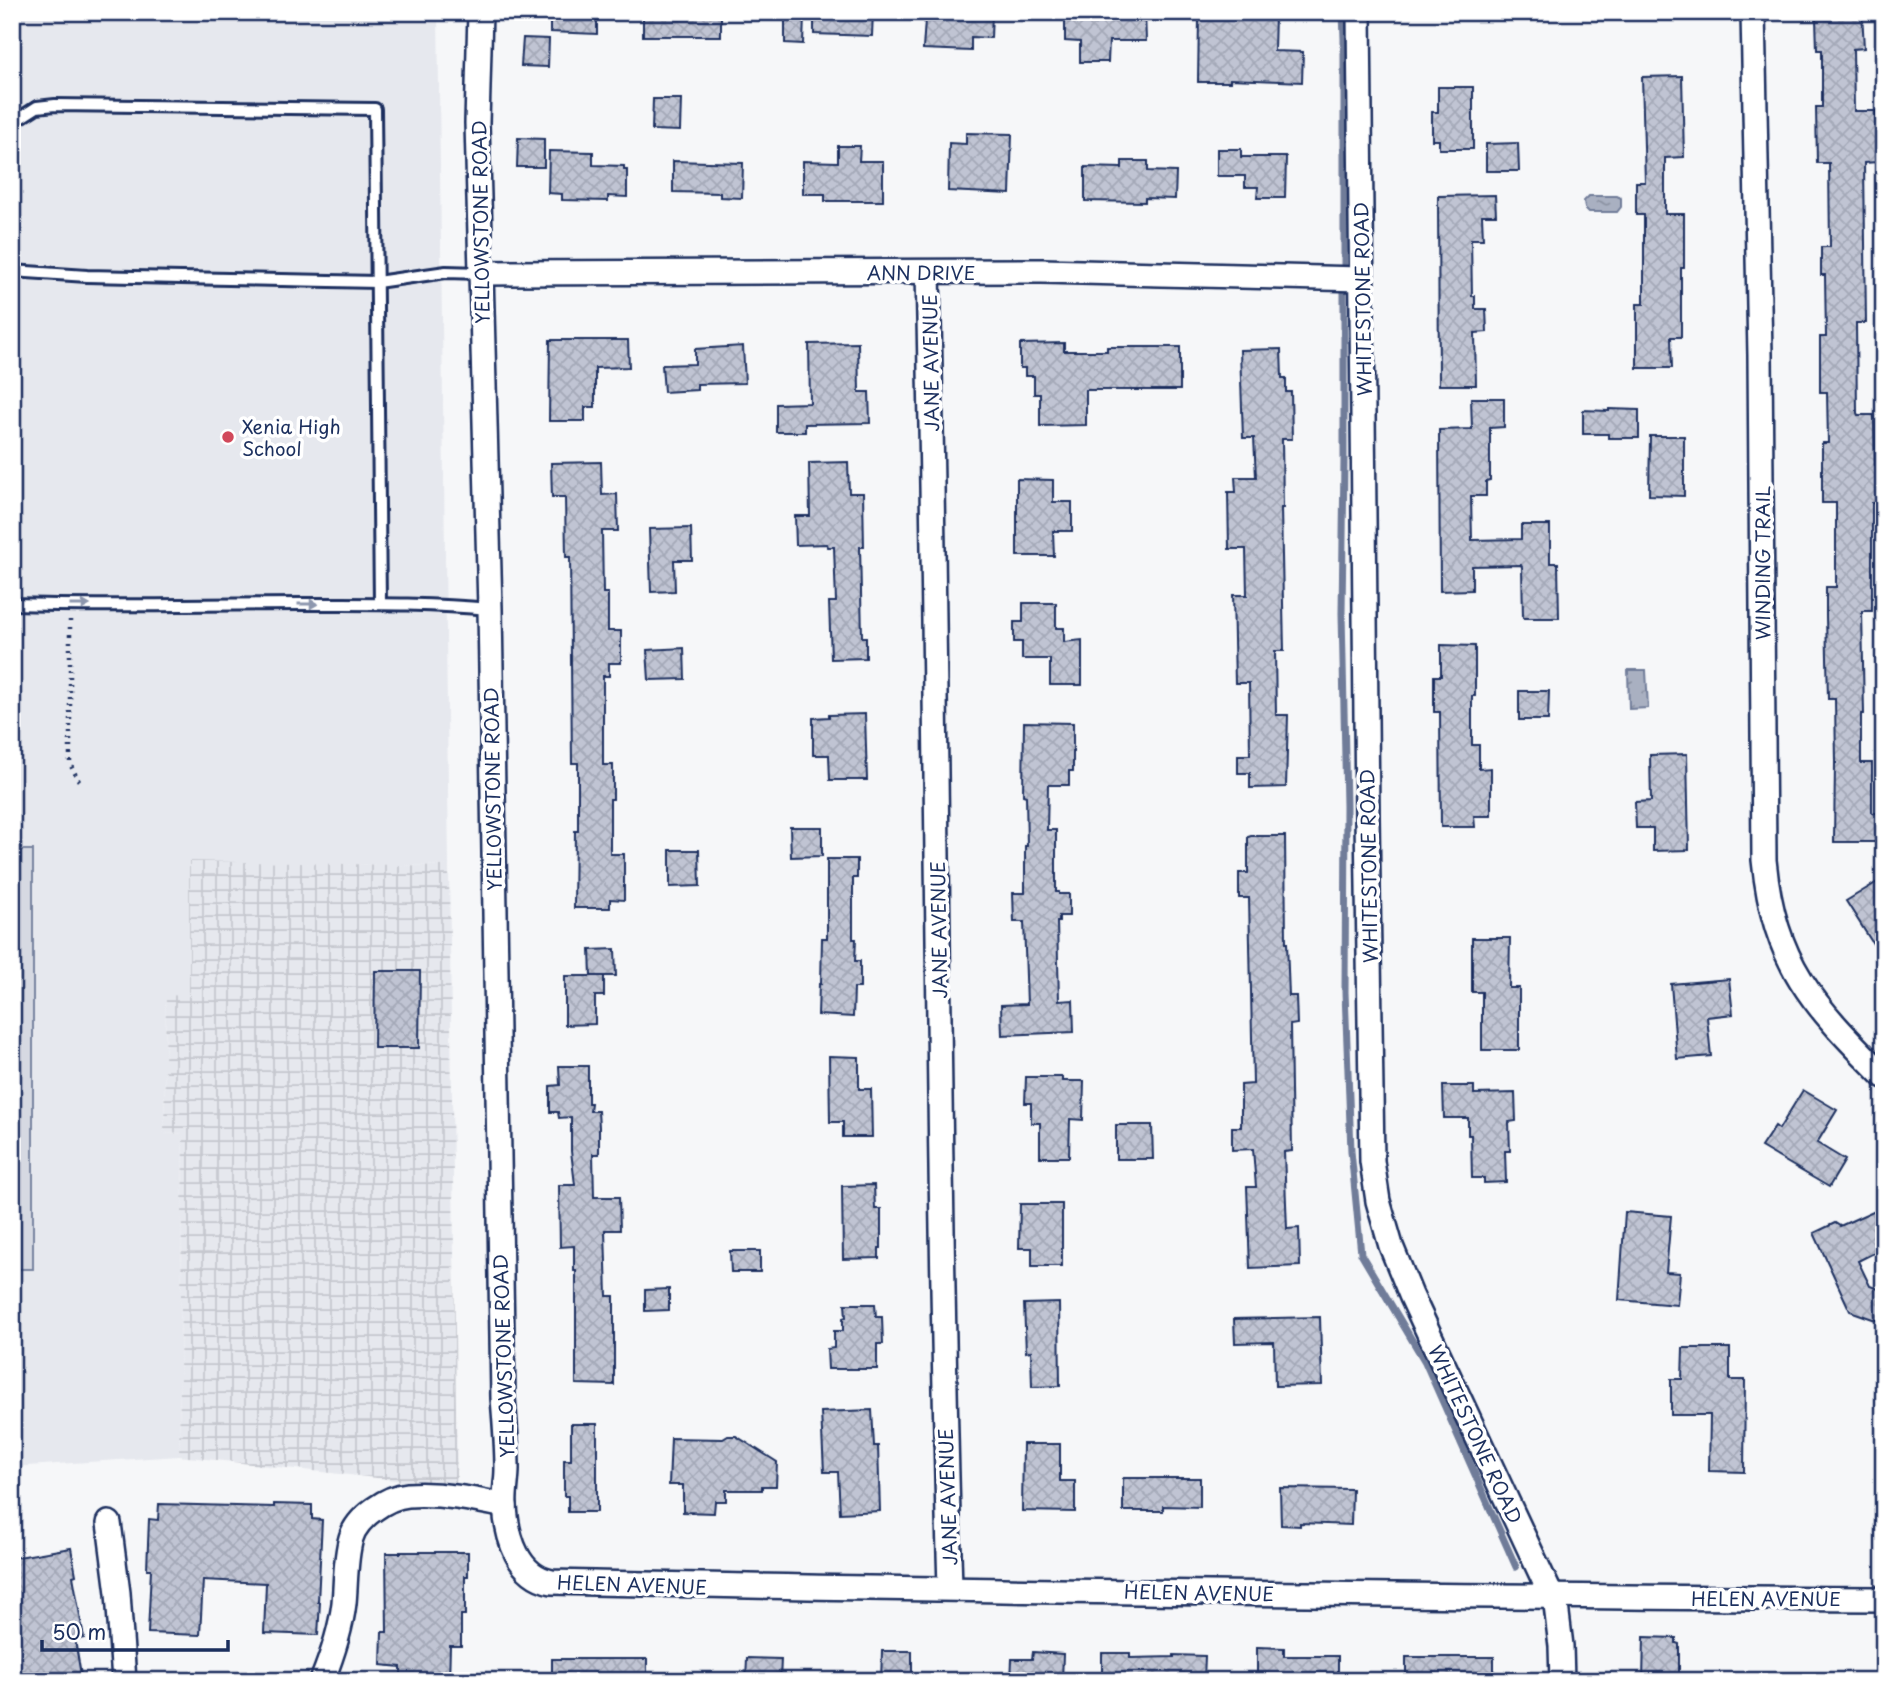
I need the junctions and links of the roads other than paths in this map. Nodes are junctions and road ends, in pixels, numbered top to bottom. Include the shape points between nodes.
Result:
1 (480, 12) edge
2 (1359, 12) edge
3 (1753, 12) edge
4 (12, 123) edge
5 (12, 271) edge
6 (928, 272) junction
7 (481, 273) junction
8 (1361, 279) junction
9 (377, 282) junction
10 (12, 604) edge
11 (380, 604) junction
12 (489, 609) junction
13 (1884, 1076) edge
14 (505, 1506) junction
15 (108, 1523) dead end
16 (520, 1563) joint
17 (950, 1588) junction
18 (1555, 1597) junction
19 (1884, 1599) edge
20 (124, 1681) edge
21 (322, 1681) edge
22 (1562, 1681) edge

1 - 7 street, YELLOWSTONE ROAD
2 - 8 street, WHITESTONE ROAD
3 - 13 street, WINDING TRAIL via 1767,890 1795,972 1824,1014
4 - 9 lane via 37,107 55,105 374,109
5 - 9 lane
6 - 7 street, ANN DRIVE
6 - 8 street, ANN DRIVE
6 - 17 street, JANE AVENUE
7 - 9 lane via 446,272
7 - 12 street, YELLOWSTONE ROAD
8 - 18 street, WHITESTONE ROAD via 1372,1161 1378,1201 1396,1258
9 - 11 lane
10 -> 11 lane
11 - 12 lane
12 - 14 street, YELLOWSTONE ROAD
14 - 16 street, YELLOWSTONE ROAD
14 - 21 street via 463,1497 405,1495 364,1517 347,1554 344,1606
15 - 20 street
16 - 17 street, HELEN AVENUE via 531,1574 552,1582
17 - 18 street, HELEN AVENUE
18 - 19 street, HELEN AVENUE
18 - 22 street, WHITESTONE ROAD

